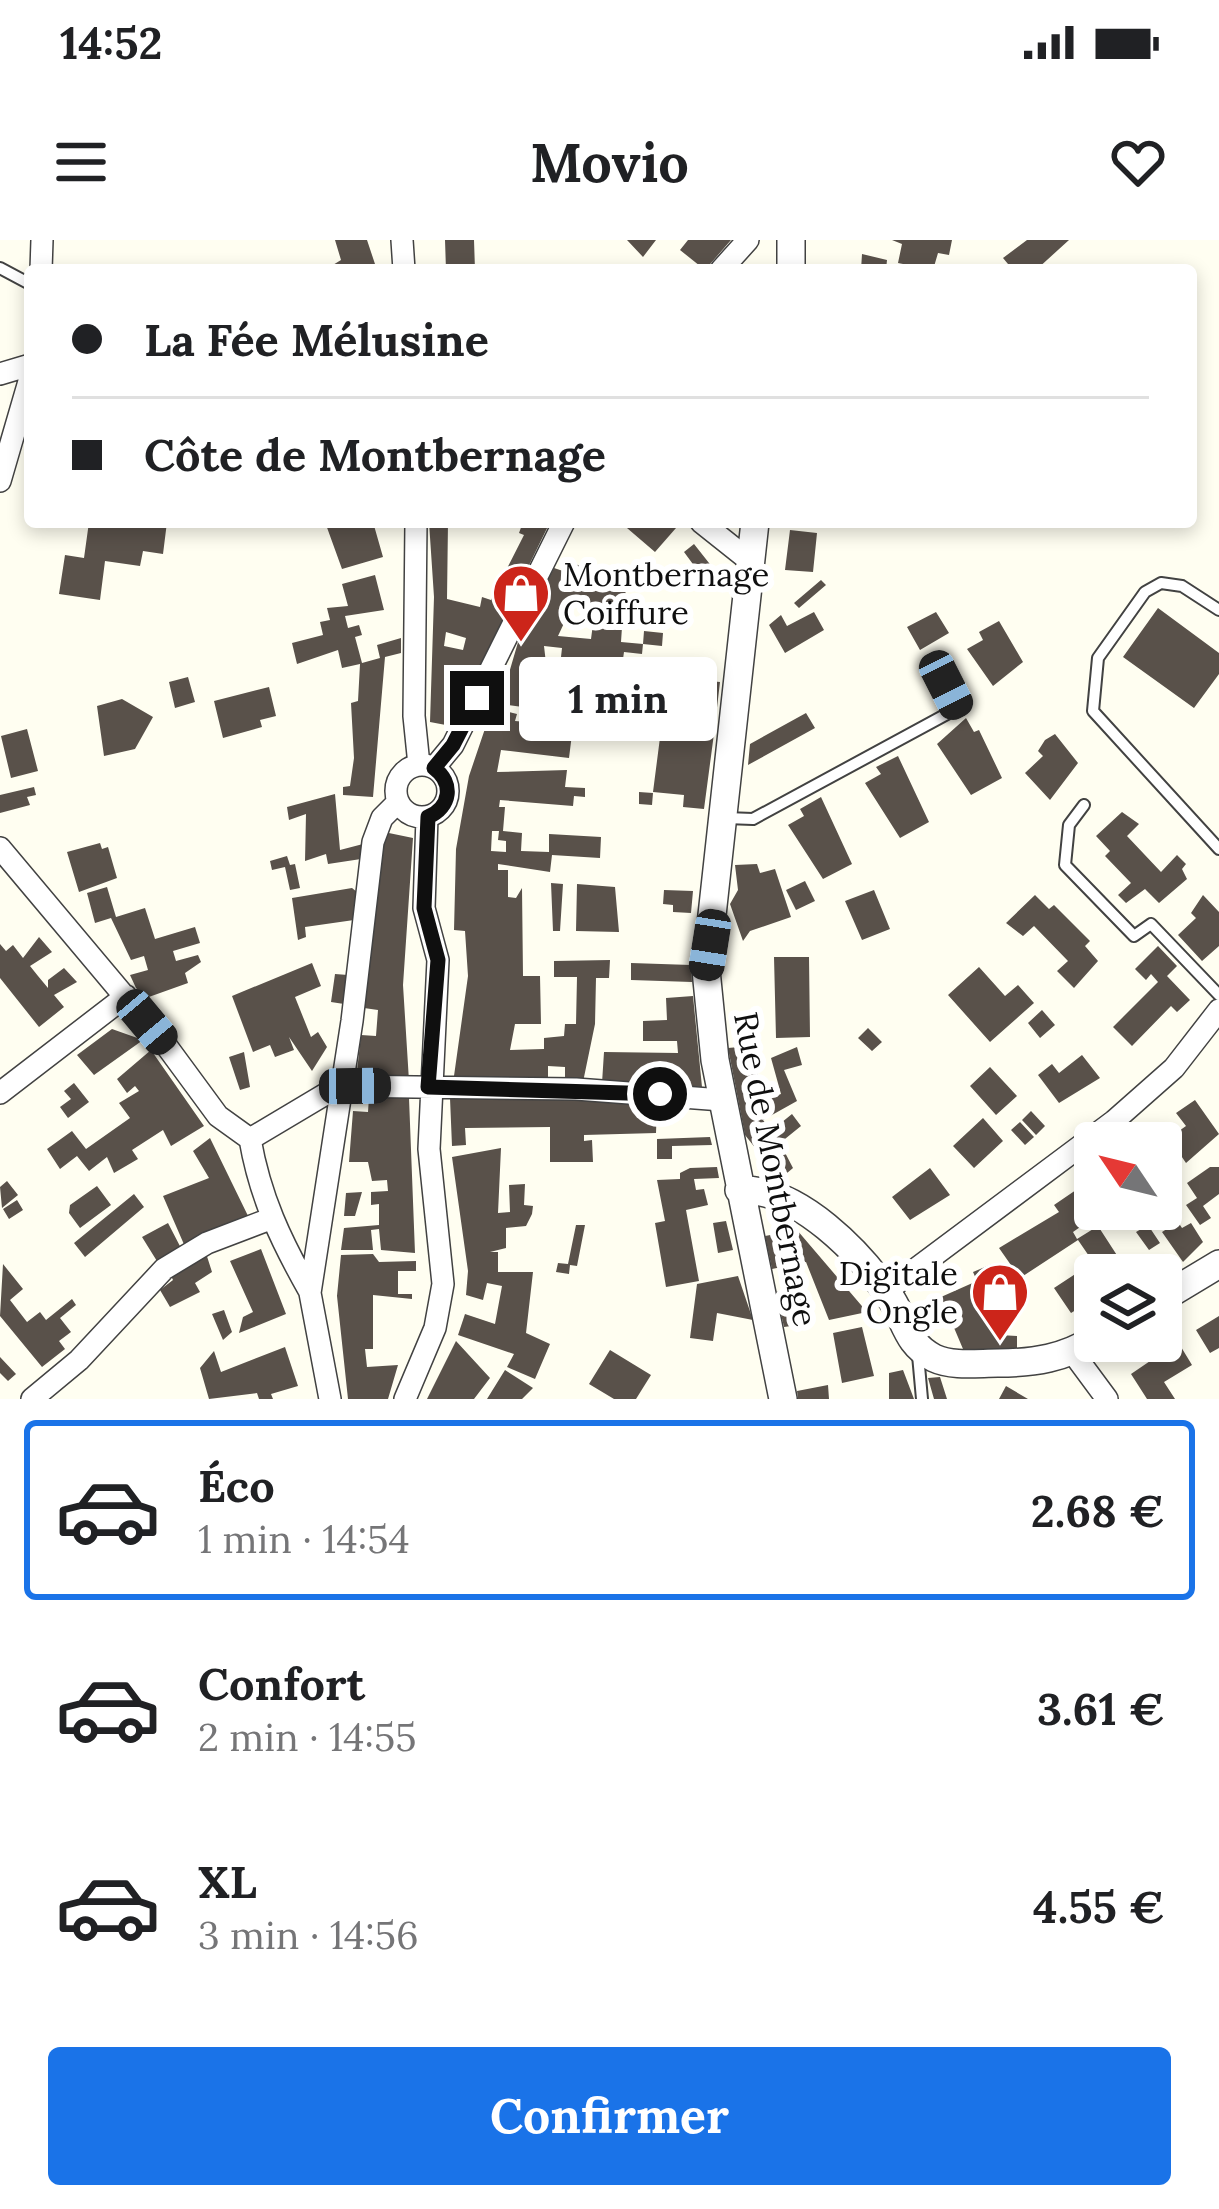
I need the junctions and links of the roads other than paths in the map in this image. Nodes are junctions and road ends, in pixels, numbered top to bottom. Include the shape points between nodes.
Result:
1 (748, 240) edge
2 (727, 264) edge
3 (24, 399) edge
4 (0, 481) edge
5 (416, 528) edge
6 (561, 528) edge
7 (709, 528) edge
8 (754, 528) edge
9 (750, 561) junction
10 (1219, 610) edge
11 (934, 662) dead end
12 (426, 766) junction
13 (398, 802) junction
14 (1084, 805) dead end
15 (428, 817) junction
16 (726, 818) junction
17 (0, 848) edge
18 (1219, 849) edge
19 (1219, 995) edge
20 (126, 996) junction
21 (1219, 1010) edge
22 (339, 1086) junction
23 (428, 1087) junction
24 (0, 1094) edge
25 (722, 1100) junction
26 (250, 1139) junction
27 (739, 1190) junction
28 (270, 1219) junction
29 (1219, 1264) edge
30 (1182, 1286) edge
31 (885, 1292) junction
32 (310, 1293) junction
33 (918, 1347) junction
34 (1074, 1349) edge
35 (1091, 1362) edge
36 (32, 1399) edge
37 (330, 1399) edge
38 (404, 1399) edge
39 (783, 1399) edge
40 (922, 1399) edge
41 (1107, 1399) edge

1 - 2 street
3 - 4 street
5 - 12 street via 414,716
6 - 12 street via 453,745
7 - 9 street
8 - 9 street, Rue de Montbernage
9 - 16 street, Rue de Montbernage
10 - 18 lane via 1182,586 1161,583 1145,592 1098,658 1093,711
11 - 16 lane via 958,708 753,819
12 - 13 street via 399,778
12 - 15 street via 445,779 448,795
13 - 15 street
13 - 22 street via 373,842
14 - 19 lane via 1069,825 1065,865 1134,936 1151,924
15 - 23 street via 424,908 438,960
16 - 25 street, Rue de Montbernage via 706,970
17 - 20 street
20 - 24 street
20 - 26 street via 218,1116
21 - 31 street via 1148,1092
22 - 23 street
22 - 26 street
22 - 32 street
23 - 25 street
23 - 38 street via 443,1284 435,1328
25 - 27 street, Rue de Montbernage
26 - 28 street
27 - 31 street via 770,1193 814,1220
27 - 39 street, Rue de Montbernage
28 - 32 street
28 - 36 street via 164,1269
29 - 30 street
31 - 33 street
32 - 37 street
33 - 34 street via 954,1364 1033,1363
33 - 40 lane
35 - 41 street

